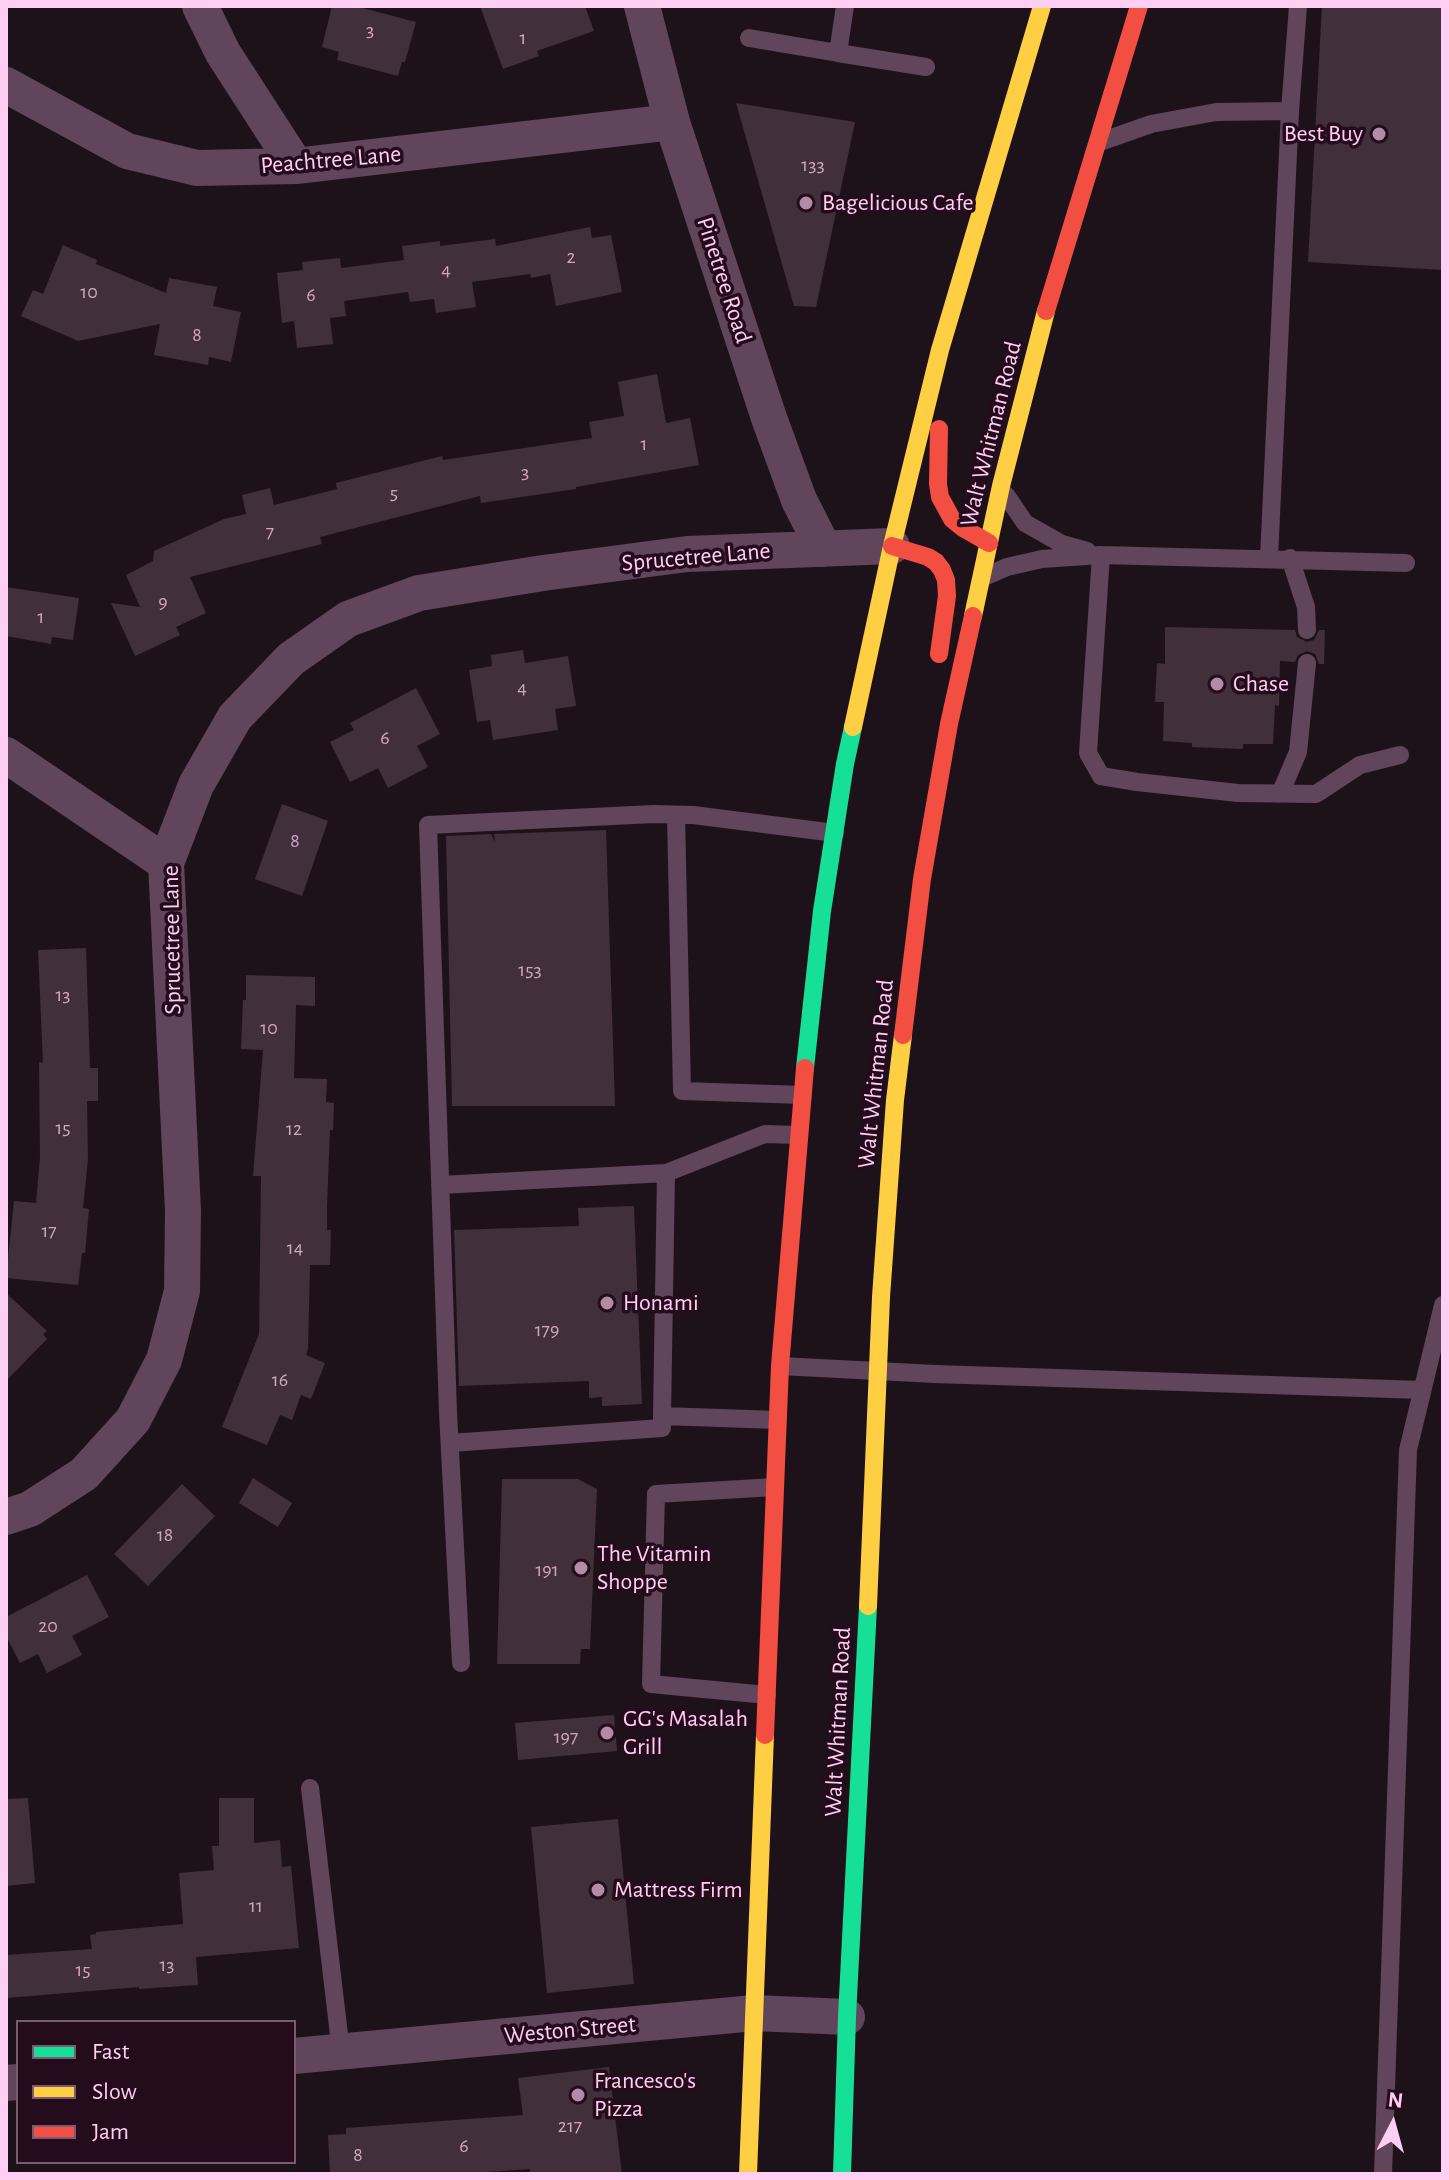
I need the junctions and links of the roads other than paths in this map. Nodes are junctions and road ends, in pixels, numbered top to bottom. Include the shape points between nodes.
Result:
1 (200, 6) edge
2 (642, 6) edge
3 (845, 6) edge
4 (1042, 6) edge
5 (1139, 6) edge
6 (1298, 6) edge
7 (749, 38) dead end
8 (838, 53) junction
9 (926, 67) dead end
10 (6, 85) edge
11 (1290, 111) junction
12 (672, 122) junction
13 (1096, 144) junction
14 (296, 166) junction
15 (940, 350) junction
16 (1001, 486) junction
17 (989, 543) junction
18 (892, 546) junction
19 (824, 549) junction
20 (1101, 555) junction
21 (1269, 558) junction
22 (1290, 558) junction
23 (1406, 563) dead end
24 (981, 578) junction
25 (1307, 630) dead end
26 (1307, 663) dead end
27 (937, 669) dead end
28 (928, 740) dead end
29 (6, 755) edge
30 (1400, 755) dead end
31 (1280, 794) junction
32 (676, 815) junction
33 (835, 833) junction
34 (166, 863) junction
35 (922, 879) junction
36 (803, 1095) junction
37 (799, 1135) junction
38 (666, 1173) junction
39 (440, 1185) junction
40 (1443, 1305) edge
41 (780, 1366) junction
42 (878, 1371) junction
43 (1422, 1390) junction
44 (662, 1416) junction
45 (778, 1420) junction
46 (450, 1443) junction
47 (775, 1487) junction
48 (6, 1517) edge
49 (461, 1663) dead end
50 (767, 1695) junction
51 (310, 1788) dead end
52 (754, 2013) junction
53 (847, 2017) junction
54 (341, 2052) junction
55 (296, 2056) edge
56 (748, 2174) edge
57 (842, 2174) edge
58 (1383, 2174) edge

1 - 14 street via 223,53
2 - 12 street, Pinetree Road
3 - 8 lane
4 - 15 main road
5 - 13 main road, Walt Whitman Road
6 - 11 lane
7 - 8 lane
8 - 9 lane
10 - 14 street, Peachtree Lane via 127,151 197,168
11 - 13 lane via 1216,112 1151,124
11 - 21 lane
12 - 14 street, Peachtree Lane
12 - 19 street, Pinetree Road via 769,418 799,500
13 - 16 main road, Walt Whitman Road
15 - 17 main road via 940,497 952,519
15 - 18 main road
16 - 17 main road, Walt Whitman Road
16 - 20 lane via 1025,523 1062,544
17 - 24 main road, Walt Whitman Road
18 - 19 street, Sprucetree Lane
18 - 27 main road via 936,562 946,580
18 - 33 main road
19 - 34 street, Sprucetree Lane via 687,554 543,573 419,593 348,619 291,659 235,717 196,785
20 - 21 lane
20 - 24 lane via 1042,559
20 - 31 lane via 1088,753 1101,776
21 - 22 lane
22 - 23 lane
22 - 25 lane via 1306,607
24 - 35 main road, Walt Whitman Road
26 - 31 lane via 1298,752
28 - 35 main road
29 - 34 street
30 - 31 lane via 1360,765 1316,794
32 - 33 lane
32 - 36 lane via 682,1091
32 - 39 lane via 428,825
33 - 36 main road
34 - 48 street, Sprucetree Lane via 182,1291 164,1360 133,1420 84,1474 30,1509
35 - 42 main road, Walt Whitman Road via 895,1100
36 - 37 main road
37 - 38 lane via 765,1134
37 - 41 main road
38 - 39 lane
38 - 44 lane
39 - 46 lane
40 - 43 lane
41 - 42 lane
41 - 45 main road
42 - 43 lane
42 - 53 main road, Walt Whitman Road
43 - 58 lane via 1406,1475
44 - 45 lane
44 - 46 lane via 662,1428
45 - 47 main road
46 - 49 lane
47 - 50 main road
47 - 50 lane via 656,1494 651,1684
50 - 52 main road
51 - 54 lane
52 - 53 street, Weston Street
52 - 54 street, Weston Street
52 - 56 main road
53 - 57 main road, Walt Whitman Road
54 - 55 street, Weston Street

